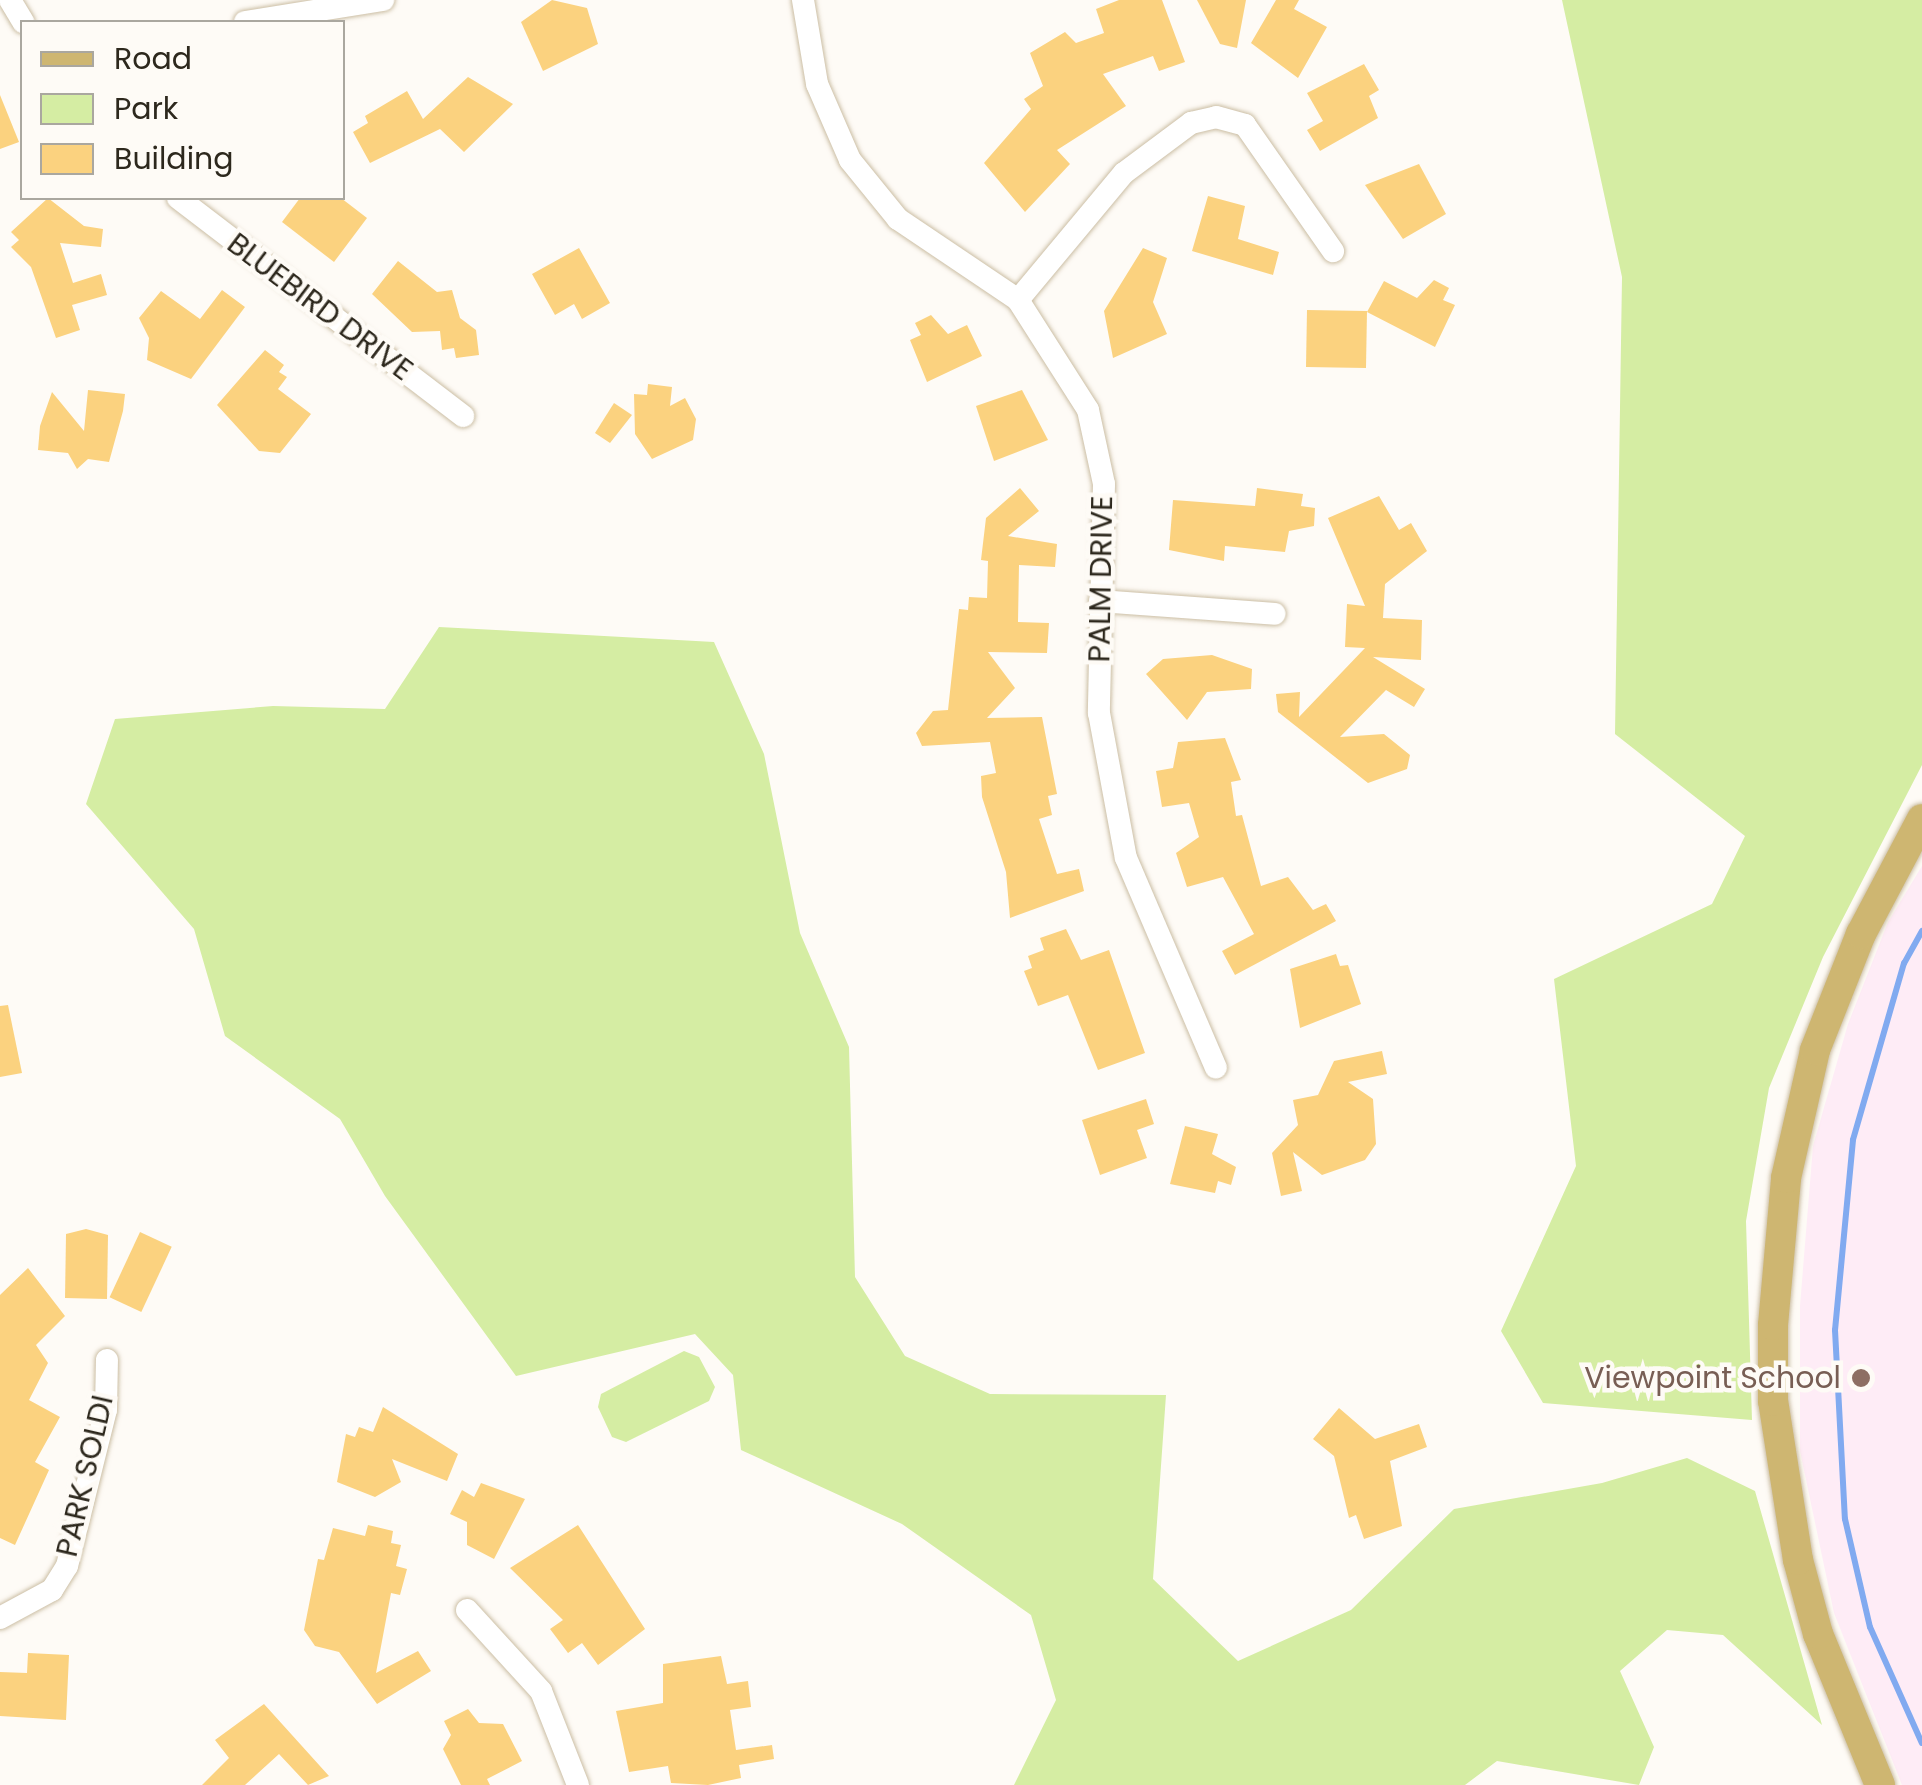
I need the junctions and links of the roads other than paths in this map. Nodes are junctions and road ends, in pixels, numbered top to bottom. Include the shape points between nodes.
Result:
1 (383, 0) edge
2 (803, 0) edge
3 (258, 20) edge
4 (181, 200) edge
5 (1334, 250) dead end
6 (1018, 300) junction
7 (462, 416) dead end
8 (1100, 601) junction
9 (1275, 614) dead end
10 (1922, 818) edge
11 (1216, 1068) dead end
12 (107, 1360) dead end
13 (467, 1610) dead end
14 (0, 1618) edge
15 (578, 1785) edge
16 (1880, 1785) edge

1 - 3 street
2 - 6 street, PALM DRIVE via 817,84 850,160 898,220
4 - 7 street, BLUEBIRD DRIVE
5 - 6 street via 1245,125 1216,117 1191,124 1124,172
6 - 8 street, PALM DRIVE via 1088,410 1104,484
8 - 9 street
8 - 11 street, PALM DRIVE via 1099,712 1126,858
10 - 16 main road via 1861,934 1816,1050 1786,1178 1772,1325 1777,1432 1798,1560 1838,1688
12 - 14 street, PARK SOLDI via 106,1410 67,1566 52,1590
13 - 15 street via 541,1691

